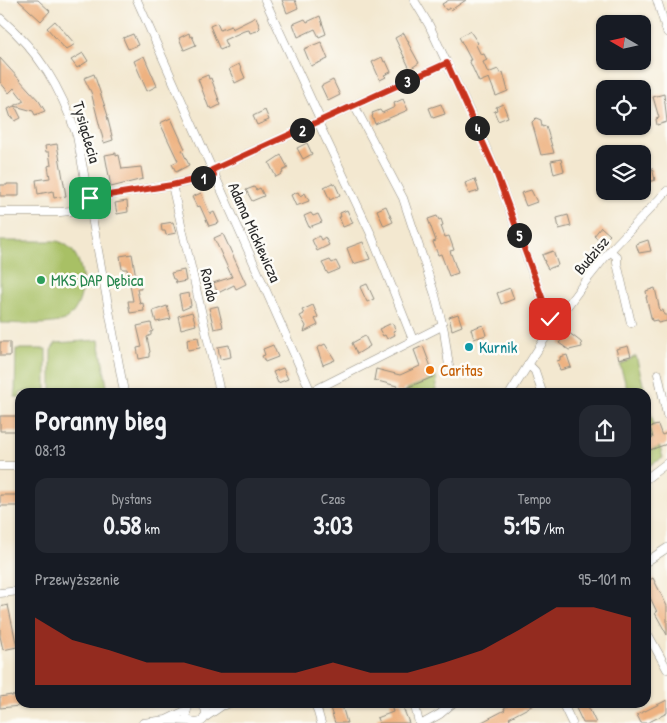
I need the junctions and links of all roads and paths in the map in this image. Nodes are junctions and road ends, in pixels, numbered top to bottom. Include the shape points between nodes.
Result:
1 (137, 0) edge
2 (265, 0) edge
3 (414, 0) edge
4 (657, 0) edge
5 (0, 18) edge
6 (667, 32) edge
7 (447, 63) junction
8 (354, 105) junction
9 (319, 121) junction
10 (213, 172) junction
11 (172, 185) junction
12 (667, 191) edge
13 (90, 198) junction
14 (92, 209) junction
15 (0, 212) edge
16 (610, 251) junction
17 (631, 323) dead end
18 (554, 324) junction
19 (442, 326) junction
20 (419, 340) junction
21 (528, 364) junction
22 (450, 373) dead end
23 (658, 374) dead end
24 (123, 388) edge
25 (219, 388) edge
26 (309, 388) edge
27 (319, 388) edge
28 (513, 388) edge
29 (541, 388) edge
30 (667, 415) edge
31 (667, 463) edge
32 (0, 466) edge
33 (15, 466) edge
34 (651, 475) edge
35 (667, 548) edge
36 (651, 559) edge
37 (15, 593) edge
38 (0, 594) edge
39 (651, 640) edge
40 (667, 669) edge
41 (184, 708) edge
42 (187, 708) edge
43 (203, 708) edge
44 (222, 708) edge
45 (317, 708) edge
46 (415, 708) edge
47 (447, 708) edge
48 (565, 708) edge
49 (166, 720) junction
50 (203, 720) edge
51 (190, 721) junction
52 (143, 723) edge
53 (321, 723) edge
54 (419, 723) edge
55 (424, 723) edge
56 (572, 723) edge

1 - 10 street, Adama Mickiewicza
2 - 9 street
3 - 7 street
4 - 6 street
5 - 13 street, Tysiąclecia via 41,60 64,100 77,136
7 - 8 street
7 - 18 street via 494,167 546,312
8 - 9 street
8 - 19 street via 403,198
9 - 10 street
9 - 20 street
10 - 11 street
10 - 26 street, Adama Mickiewicza
11 - 13 street
11 - 25 street, Rondo
12 - 16 street, Budzisz
13 - 14 street, Tysiąclecia
14 - 15 street
14 - 24 street, Tysiąclecia
16 - 17 street via 617,257
16 - 18 street, Budzisz
18 - 21 street, Budzisz
19 - 20 street
19 - 22 street
20 - 27 street
21 - 28 street, Budzisz
21 - 29 street via 535,371
23 - 30 street
31 - 34 street
32 - 33 street
35 - 36 street
37 - 38 street
39 - 40 street
41 - 49 street
42 - 51 street via 186,716
43 - 50 street
44 - 50 street
45 - 53 street
46 - 54 street
47 - 55 street
48 - 56 street
49 - 51 street
49 - 52 street
50 - 51 street via 197,723

